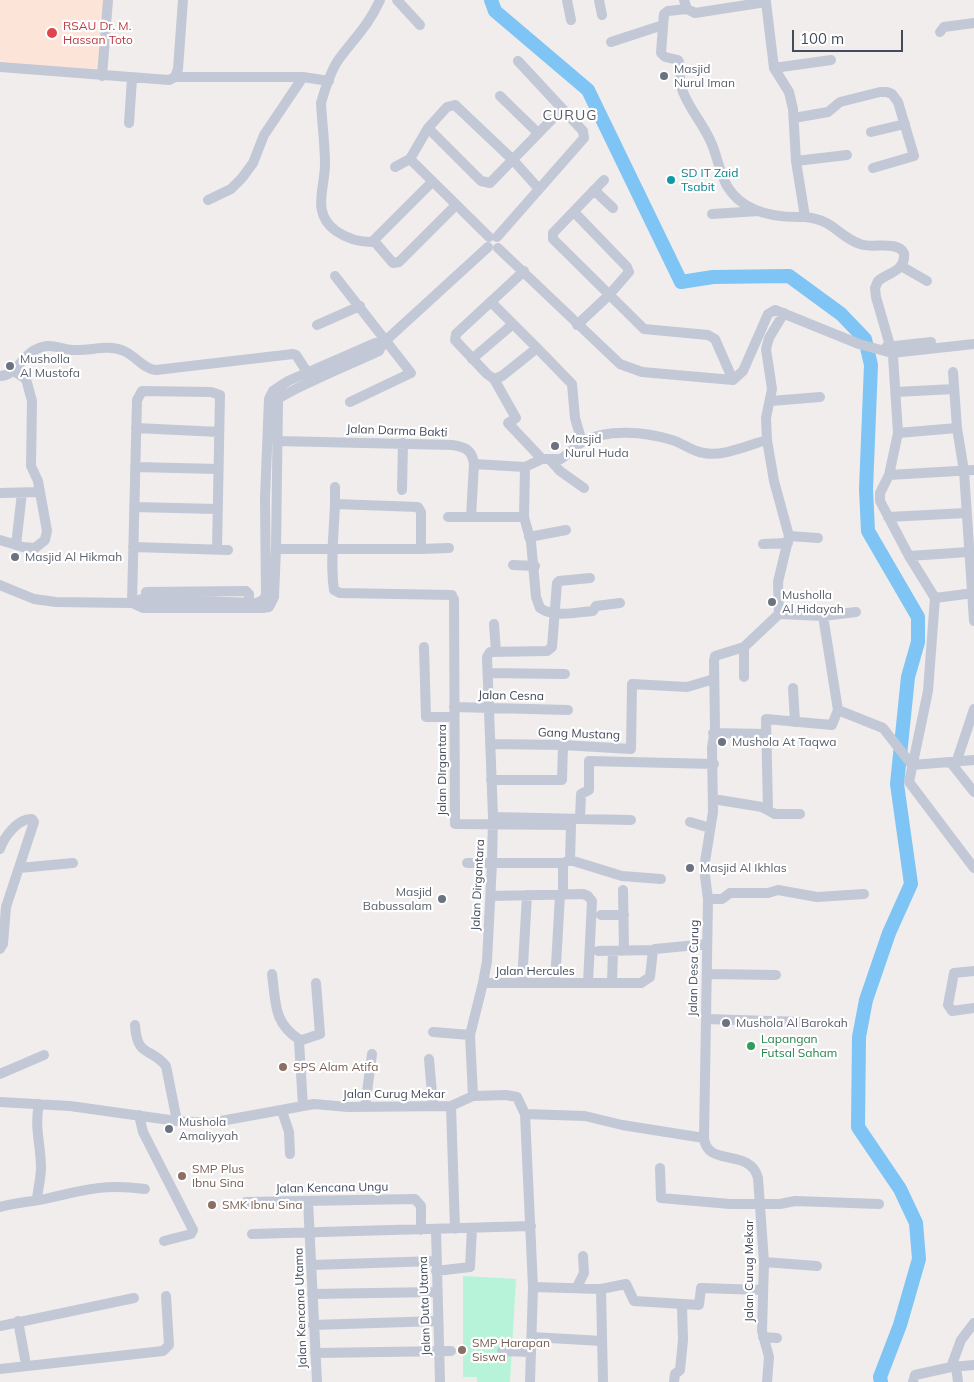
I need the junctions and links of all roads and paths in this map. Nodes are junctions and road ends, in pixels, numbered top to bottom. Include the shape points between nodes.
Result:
1 (108, 0) edge
2 (183, 0) edge
3 (380, 0) edge
4 (398, 0) edge
5 (567, 0) edge
6 (599, 0) edge
7 (766, 1) edge
8 (686, 4) edge
9 (602, 15) dead end
10 (570, 20) dead end
11 (974, 23) edge
12 (420, 25) dead end
13 (663, 25) junction
14 (940, 32) dead end
15 (611, 42) dead end
16 (831, 60) dead end
17 (518, 61) dead end
18 (0, 67) edge
19 (774, 68) junction
20 (102, 76) junction
21 (175, 76) junction
22 (303, 77) junction
23 (132, 79) junction
24 (329, 81) junction
25 (500, 96) dead end
26 (562, 109) junction
27 (794, 118) junction
28 (129, 123) dead end
29 (905, 124) junction
30 (428, 128) junction
31 (871, 132) dead end
32 (538, 133) junction
33 (847, 155) dead end
34 (410, 159) junction
35 (513, 160) junction
36 (796, 161) junction
37 (395, 166) dead end
38 (873, 168) dead end
39 (604, 180) dead end
40 (432, 182) junction
41 (539, 189) junction
42 (594, 190) junction
43 (208, 200) dead end
44 (456, 205) junction
45 (613, 208) dead end
46 (760, 211) junction
47 (574, 212) junction
48 (712, 214) dead end
49 (805, 217) junction
50 (374, 241) junction
51 (493, 242) junction
52 (902, 266) junction
53 (524, 271) junction
54 (335, 276) dead end
55 (928, 281) dead end
56 (608, 296) junction
57 (491, 302) junction
58 (360, 306) junction
59 (784, 313) junction
60 (513, 324) junction
61 (317, 325) dead end
62 (577, 325) junction
63 (974, 338) edge
64 (385, 342) junction
65 (974, 344) edge
66 (537, 348) junction
67 (891, 350) junction
68 (472, 359) junction
69 (14, 371) junction
70 (953, 372) dead end
71 (0, 376) edge
72 (311, 378) junction
73 (494, 379) junction
74 (733, 380) junction
75 (954, 389) junction
76 (896, 392) junction
77 (820, 397) dead end
78 (771, 401) junction
79 (350, 402) dead end
80 (136, 428) junction
81 (957, 428) junction
82 (219, 432) junction
83 (898, 433) junction
84 (767, 440) junction
85 (278, 441) junction
86 (582, 442) junction
87 (403, 444) junction
88 (546, 460) junction
89 (474, 464) junction
90 (525, 467) junction
91 (135, 468) junction
92 (218, 469) junction
93 (969, 471) edge
94 (889, 475) junction
95 (335, 487) dead end
96 (584, 488) dead end
97 (402, 490) dead end
98 (39, 492) junction
99 (0, 493) edge
100 (22, 493) junction
101 (265, 498) junction
102 (277, 498) junction
103 (334, 504) junction
104 (134, 507) junction
105 (217, 509) junction
106 (966, 514) junction
107 (448, 517) dead end
108 (471, 517) junction
109 (524, 517) junction
110 (888, 517) junction
111 (566, 530) dead end
112 (529, 537) junction
113 (818, 538) dead end
114 (788, 539) junction
115 (0, 540) edge
116 (763, 544) dead end
117 (16, 545) junction
118 (133, 547) junction
119 (449, 548) dead end
120 (217, 549) junction
121 (276, 549) junction
122 (334, 549) junction
123 (421, 549) junction
124 (228, 550) dead end
125 (968, 552) junction
126 (909, 556) junction
127 (513, 565) dead end
128 (535, 566) junction
129 (590, 578) dead end
130 (0, 585) edge
131 (973, 593) edge
132 (935, 598) junction
133 (132, 604) junction
134 (620, 604) dead end
135 (856, 612) dead end
136 (554, 614) junction
137 (779, 614) junction
138 (823, 616) junction
139 (974, 621) edge
140 (494, 624) dead end
141 (424, 647) dead end
142 (744, 647) junction
143 (496, 652) junction
144 (488, 673) junction
145 (565, 674) dead end
146 (744, 677) dead end
147 (714, 679) junction
148 (793, 688) dead end
149 (489, 708) junction
150 (974, 709) edge
151 (568, 710) dead end
152 (838, 710) junction
153 (454, 712) junction
154 (795, 722) junction
155 (713, 733) junction
156 (765, 734) junction
157 (490, 744) junction
158 (563, 745) junction
159 (974, 760) edge
160 (910, 763) junction
161 (953, 763) junction
162 (714, 764) junction
163 (492, 780) junction
164 (974, 792) edge
165 (712, 799) junction
166 (768, 810) junction
167 (800, 814) dead end
168 (580, 819) junction
169 (493, 820) junction
170 (631, 820) dead end
171 (569, 822) junction
172 (690, 822) dead end
173 (710, 828) junction
174 (0, 849) edge
175 (567, 861) junction
176 (73, 863) dead end
177 (467, 863) dead end
178 (492, 864) junction
179 (19, 868) junction
180 (974, 868) edge
181 (661, 879) dead end
182 (623, 890) dead end
183 (864, 894) dead end
184 (526, 895) junction
185 (561, 895) junction
186 (491, 896) junction
187 (708, 899) junction
188 (601, 915) dead end
189 (624, 915) junction
190 (707, 944) junction
191 (0, 949) edge
192 (598, 950) dead end
193 (624, 950) junction
194 (653, 950) junction
195 (613, 951) junction
196 (974, 971) edge
197 (272, 974) dead end
198 (708, 974) junction
199 (776, 976) dead end
200 (316, 983) dead end
201 (484, 983) junction
202 (522, 983) junction
203 (555, 983) junction
204 (588, 983) junction
205 (612, 983) junction
206 (974, 1008) edge
207 (706, 1019) junction
208 (803, 1022) dead end
209 (135, 1024) dead end
210 (433, 1032) dead end
211 (470, 1035) junction
212 (300, 1040) junction
213 (372, 1054) dead end
214 (44, 1055) dead end
215 (430, 1059) dead end
216 (0, 1074) edge
217 (474, 1096) junction
218 (0, 1102) edge
219 (39, 1104) junction
220 (433, 1105) junction
221 (303, 1106) junction
222 (451, 1106) junction
223 (365, 1107) junction
224 (282, 1111) junction
225 (524, 1114) junction
226 (139, 1115) junction
227 (177, 1121) junction
228 (704, 1138) junction
229 (290, 1154) dead end
230 (660, 1168) dead end
231 (145, 1189) dead end
232 (37, 1199) junction
233 (308, 1201) junction
234 (246, 1202) dead end
235 (761, 1204) junction
236 (879, 1204) dead end
237 (0, 1207) edge
238 (531, 1226) junction
239 (472, 1228) junction
240 (455, 1229) junction
241 (421, 1230) junction
242 (436, 1230) junction
243 (311, 1232) junction
244 (252, 1234) dead end
245 (164, 1241) dead end
246 (583, 1256) dead end
247 (764, 1262) junction
248 (311, 1264) junction
249 (436, 1266) junction
250 (817, 1266) dead end
251 (533, 1287) junction
252 (576, 1288) junction
253 (601, 1289) junction
254 (763, 1290) junction
255 (437, 1292) junction
256 (312, 1294) junction
257 (166, 1296) dead end
258 (134, 1298) dead end
259 (682, 1306) junction
260 (18, 1321) junction
261 (438, 1321) junction
262 (974, 1323) edge
263 (314, 1325) junction
264 (0, 1326) edge
265 (532, 1337) junction
266 (763, 1337) junction
267 (777, 1338) dead end
268 (602, 1341) junction
269 (439, 1351) junction
270 (451, 1351) dead end
271 (502, 1351) dead end
272 (531, 1352) junction
273 (315, 1353) junction
274 (25, 1359) dead end
275 (974, 1366) edge
276 (954, 1367) junction
277 (0, 1369) edge
278 (317, 1382) edge
279 (429, 1382) edge
280 (440, 1382) edge
281 (530, 1382) edge
282 (603, 1382) edge
283 (674, 1382) edge
284 (767, 1382) edge
285 (913, 1382) edge
286 (958, 1382) edge

1 - 20 street
2 - 21 street
3 - 24 street via 373,16 338,60
4 - 12 street
5 - 10 street
6 - 9 street
7 - 8 street via 695,13
7 - 19 street
8 - 13 street via 666,12
11 - 14 street via 944,27
13 - 15 street
13 - 46 street via 661,53 678,60 681,65 681,87 710,140 727,186 740,200
16 - 19 street
17 - 26 street
18 - 20 street
19 - 27 street via 789,92
20 - 23 street
21 - 22 street
21 - 23 street via 163,81
22 - 24 street
22 - 43 street via 264,135 253,163 242,178 231,190
23 - 28 street
24 - 50 street via 321,103 325,166 321,215 343,236
25 - 32 street
26 - 32 street
26 - 41 street via 583,131 584,138
27 - 29 street via 828,112 837,103 880,92 892,94
27 - 36 street
29 - 31 street
29 - 38 street via 914,156
30 - 34 street
30 - 35 street via 447,107 456,105
30 - 35 street via 485,184
32 - 35 street
33 - 36 street
34 - 37 street
34 - 40 street
35 - 41 street
36 - 49 street
39 - 42 street
40 - 44 street
40 - 50 street
41 - 51 street
42 - 45 street
42 - 47 street
44 - 50 street via 399,262 393,263
44 - 51 street
46 - 48 street
46 - 49 street via 775,216
47 - 56 street via 629,269
47 - 56 street via 552,237
49 - 52 street via 827,221 859,244 900,248 905,256
51 - 53 street
51 - 64 street
52 - 55 street
52 - 67 street via 878,281 875,288
53 - 57 street
53 - 62 street
54 - 58 street
56 - 62 street
56 - 74 street via 648,330 708,335 715,339
57 - 60 street
57 - 68 street via 455,336 456,343
58 - 61 street
58 - 64 street
59 - 67 street via 859,344
59 - 74 street via 775,310 768,314 743,371
59 - 78 street via 768,338 766,349
60 - 66 street
60 - 68 street
62 - 74 street via 628,368
63 - 67 street
64 - 72 street via 375,344
64 - 79 street via 411,373
65 - 67 street
66 - 73 street
66 - 86 street via 572,384 575,418
67 - 76 street
68 - 73 street
69 - 71 street
69 - 72 street via 24,356 42,347 73,350 104,347 120,349 156,370 293,354
69 - 98 street via 26,379 32,401 31,466
70 - 75 street
72 - 85 street via 278,400
72 - 101 street via 279,386 269,399
73 - 88 street via 516,418 508,423
75 - 76 street
75 - 81 street
76 - 83 street
77 - 78 street
78 - 84 street via 766,418
80 - 82 street
80 - 82 street via 137,396 142,391 211,392 221,397
80 - 91 street
81 - 83 street
81 - 93 street
82 - 92 street
83 - 94 street
84 - 86 street via 712,454 696,452 672,440 644,434 610,434
84 - 114 street
85 - 87 street, Jalan Darma Bakti
85 - 102 street
86 - 88 street via 561,459
87 - 89 street, Jalan Darma Bakti via 469,449
87 - 97 street
88 - 90 street
88 - 96 street
89 - 90 street
89 - 108 street
90 - 109 street
91 - 92 street
91 - 104 street
92 - 105 street
93 - 94 street
93 - 106 street
94 - 110 street via 880,493 882,509
95 - 103 street
98 - 100 street
98 - 117 street via 48,532 35,548
99 - 100 street
100 - 117 street
101 - 102 street
101 - 133 street via 266,595 260,602 249,602 246,591 146,592 146,598
102 - 121 street
103 - 122 street
103 - 123 street via 418,507 421,512
104 - 105 street
104 - 118 street
105 - 120 street
106 - 110 street
106 - 125 street
107 - 108 street
108 - 109 street
109 - 112 street
110 - 126 street
111 - 112 street
112 - 128 street
113 - 114 street
114 - 116 street
114 - 137 street via 778,582
115 - 117 street
118 - 120 street
118 - 133 street
119 - 123 street
120 - 124 street
121 - 122 street
121 - 133 street via 274,597 267,608 143,608
122 - 123 street
122 - 153 street via 333,586 337,592 453,597
125 - 126 street
125 - 131 street
126 - 132 street
127 - 128 street
128 - 136 street via 538,603 544,611
129 - 136 street via 557,583
130 - 133 street via 34,599
131 - 132 street
131 - 139 street
132 - 160 street via 928,690
134 - 136 street via 596,606 593,611
135 - 138 street
136 - 143 street via 552,647 547,651
137 - 138 street
137 - 142 street, Jalan Desa Curug
138 - 152 street
140 - 143 street
141 - 153 street, Jalan Cesna via 426,717
142 - 146 street
142 - 147 street, Jalan Desa Curug via 715,656
143 - 144 street via 487,654
144 - 145 street
144 - 149 street, Jalan Dirgantara
147 - 155 street, Jalan Desa Curug
147 - 158 street, Gang Mustang via 687,687 632,684 631,749
148 - 154 street
149 - 151 street, Jalan Cesna
149 - 153 street, Jalan Cesna
149 - 157 street, Jalan Dirgantara
150 - 161 street
152 - 154 street via 832,724
152 - 160 street via 883,728
153 - 169 street, Jalan DIrgantara via 455,824
154 - 156 street via 766,720
155 - 156 street
155 - 162 street, Jalan Desa Curug
156 - 166 street
157 - 158 street, Gang Mustang
157 - 163 street, Jalan Dirgantara
158 - 163 street via 562,780
159 - 161 street
160 - 161 street
160 - 180 street via 911,786
161 - 164 street
162 - 165 street, Jalan Desa Curug
162 - 168 street via 589,761 589,790 581,794
163 - 169 street, Jalan Dirgantara
165 - 166 street
165 - 173 street, Jalan Desa Curug
166 - 167 street via 775,814
168 - 170 street
168 - 171 street
169 - 171 street
169 - 178 street, Jalan Dirgantara
171 - 175 street
172 - 173 street
173 - 187 street, Jalan Desa Curug via 704,868
174 - 179 street via 15,827 32,819 34,822
175 - 178 street
175 - 181 street via 622,876
175 - 185 street
176 - 179 street
177 - 178 street
178 - 186 street, Jalan Dirgantara
179 - 191 street via 6,907
182 - 189 street
183 - 187 street via 816,897 778,890 730,893 722,899
184 - 185 street
184 - 186 street
184 - 202 street
185 - 203 street
185 - 204 street via 586,895 592,902
186 - 201 street, Jalan Dirgantara
187 - 190 street, Jalan Desa Curug
188 - 189 street
189 - 193 street
190 - 194 street
190 - 198 street, Jalan Desa Curug
192 - 195 street
193 - 194 street
193 - 195 street
194 - 205 street, Jalan Hercules via 652,973 648,980
195 - 205 street
196 - 206 street via 954,973 948,1005 952,1011
197 - 212 street via 279,1021 284,1029
198 - 199 street
198 - 207 street, Jalan Desa Curug
200 - 212 street via 320,1034
201 - 202 street, Jalan Hercules
201 - 211 street, Jalan Dirgantara
202 - 203 street, Jalan Hercules
203 - 204 street, Jalan Hercules
204 - 205 street, Jalan Hercules
207 - 208 street
207 - 228 street, Jalan Desa Curug
209 - 227 street via 137,1042 166,1066
210 - 211 street
211 - 217 street, Jalan Dirgantara
212 - 221 street
213 - 223 street
214 - 216 street
215 - 220 street
217 - 222 street, Jalan Curug Mekar
217 - 225 street, Jalan Curug Mekar via 512,1095 517,1097
218 - 219 street, Jalan Curug Mekar
219 - 226 street, Jalan Curug Mekar
219 - 232 street via 36,1131 41,1171
220 - 222 street, Jalan Curug Mekar
220 - 223 street, Jalan Curug Mekar
221 - 223 street, Jalan Curug Mekar
221 - 224 street, Jalan Curug Mekar
222 - 240 street
224 - 227 street, Jalan Curug Mekar via 210,1123
224 - 229 street via 289,1132
225 - 228 street via 585,1116 622,1126
225 - 238 street
226 - 227 street, Jalan Curug Mekar
226 - 245 street via 142,1132 193,1230 191,1234
228 - 235 street, Jalan Curug Mekar via 704,1144 712,1153 744,1160 755,1168
230 - 235 street via 659,1191 663,1199
231 - 232 street via 105,1186
232 - 237 street
233 - 234 street, Jalan Kencana Ungu
233 - 241 street, Jalan Kencana Ungu via 418,1200
233 - 243 street, Jalan Kencana Utama
235 - 236 street via 795,1201
235 - 247 street, Jalan Curug Mekar
238 - 239 street
238 - 251 street
239 - 240 street
239 - 249 street via 470,1267
240 - 242 street
241 - 242 street
241 - 243 street
242 - 249 street, Jalan Duta Utama
243 - 244 street
243 - 248 street, Jalan Kencana Utama
246 - 252 street via 584,1273
247 - 250 street
247 - 254 street, Jalan Curug Mekar
248 - 249 street
248 - 256 street, Jalan Kencana Utama
249 - 255 street, Jalan Duta Utama
251 - 252 street
251 - 265 street
252 - 253 street
253 - 259 street via 626,1284 634,1301
253 - 268 street
254 - 259 street via 701,1288 698,1305
254 - 266 street, Jalan Curug Mekar
255 - 256 street
255 - 261 street, Jalan Duta Utama
256 - 263 street, Jalan Kencana Utama
257 - 277 street via 169,1345 163,1351
258 - 260 street
259 - 283 street via 680,1370 675,1374
260 - 264 street
260 - 274 street
261 - 263 street
261 - 269 street, Jalan Duta Utama
262 - 276 street via 958,1347
263 - 273 street, Jalan Kencana Utama
265 - 268 street
265 - 272 street
266 - 267 street
266 - 284 street, Jalan Curug Mekar via 769,1353
268 - 282 street
269 - 270 street
269 - 273 street
269 - 280 street, Jalan Duta Utama
271 - 272 street
272 - 281 street
273 - 278 street, Jalan Kencana Utama
275 - 276 street
276 - 285 street via 915,1374
276 - 286 street
279 - 280 street

